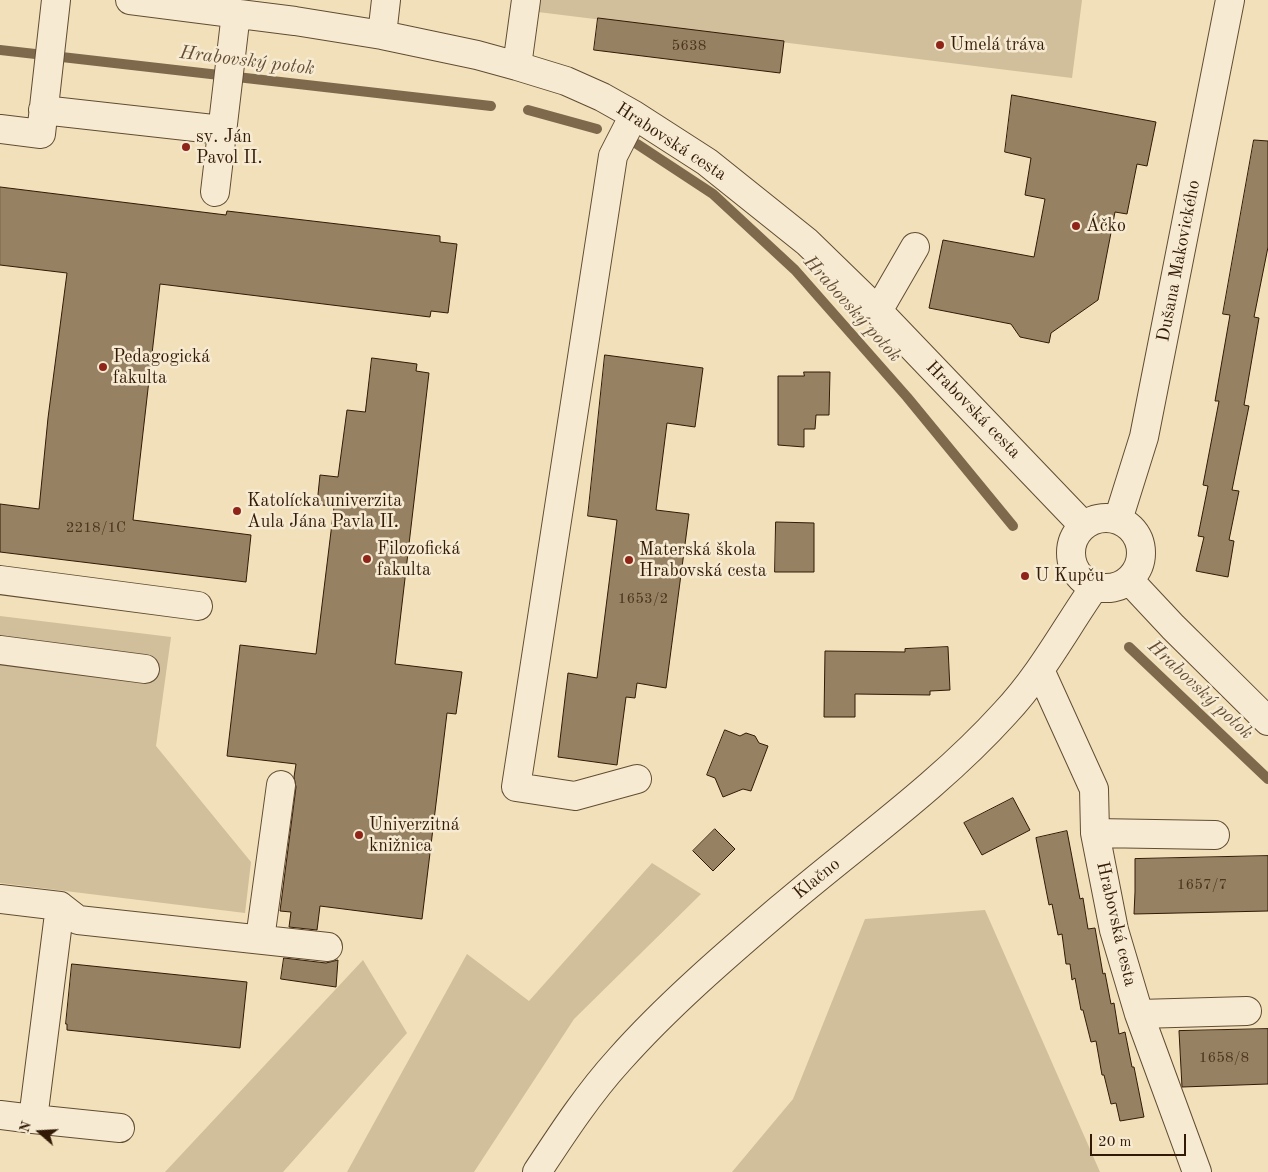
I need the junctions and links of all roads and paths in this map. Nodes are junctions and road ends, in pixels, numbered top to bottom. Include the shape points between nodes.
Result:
1 (56, 0) edge
2 (130, 0) edge
3 (386, 0) edge
4 (526, 0) edge
5 (1230, 0) edge
6 (236, 13) junction
7 (382, 35) junction
8 (517, 66) junction
9 (43, 110) junction
10 (634, 115) junction
11 (0, 128) edge
12 (222, 130) junction
13 (215, 192) dead end
14 (915, 247) dead end
15 (878, 311) junction
16 (1118, 520) junction
17 (1084, 526) junction
18 (0, 580) edge
19 (1129, 580) junction
20 (1095, 586) junction
21 (198, 606) dead end
22 (0, 650) edge
23 (145, 669) dead end
24 (1040, 670) junction
25 (1268, 721) edge
26 (637, 779) dead end
27 (281, 785) dead end
28 (1095, 834) junction
29 (1214, 835) dead end
30 (0, 899) edge
31 (60, 906) junction
32 (260, 939) junction
33 (328, 947) dead end
34 (1247, 1011) dead end
35 (1139, 1014) junction
36 (0, 1115) edge
37 (33, 1119) junction
38 (120, 1128) dead end
39 (537, 1172) edge
40 (1197, 1172) edge

1 - 9 street
2 - 6 street, Hrabovská cesta
3 - 7 street
4 - 8 street
5 - 16 street, Dušana Makovického via 1144,437
6 - 7 street, Hrabovská cesta
6 - 12 street
7 - 8 street, Hrabovská cesta
8 - 10 street, Hrabovská cesta via 566,81
9 - 11 street via 41,134
9 - 12 street
10 - 15 street, Hrabovská cesta via 707,162 778,218
10 - 26 street via 613,156 516,787 575,796
12 - 13 street
14 - 15 street
15 - 17 street, Hrabovská cesta
16 - 17 street via 1095,520
16 - 19 street via 1137,535 1141,547 1137,571
17 - 20 street via 1076,535 1072,559 1076,571
18 - 21 street
19 - 20 street via 1118,586
19 - 25 street
20 - 24 street, Klačno
22 - 23 street
24 - 28 street, Hrabovská cesta via 1094,789
24 - 39 street, Klačno via 1007,712 966,754 915,800 779,910 667,1010 618,1061 566,1128
27 - 32 street
28 - 29 street, Hrabovská cesta
28 - 35 street, Hrabovská cesta via 1114,930
30 - 31 street
31 - 32 street via 78,920
31 - 37 street
32 - 33 street
34 - 35 street
35 - 40 street, Hrabovská cesta
36 - 37 street
37 - 38 street

